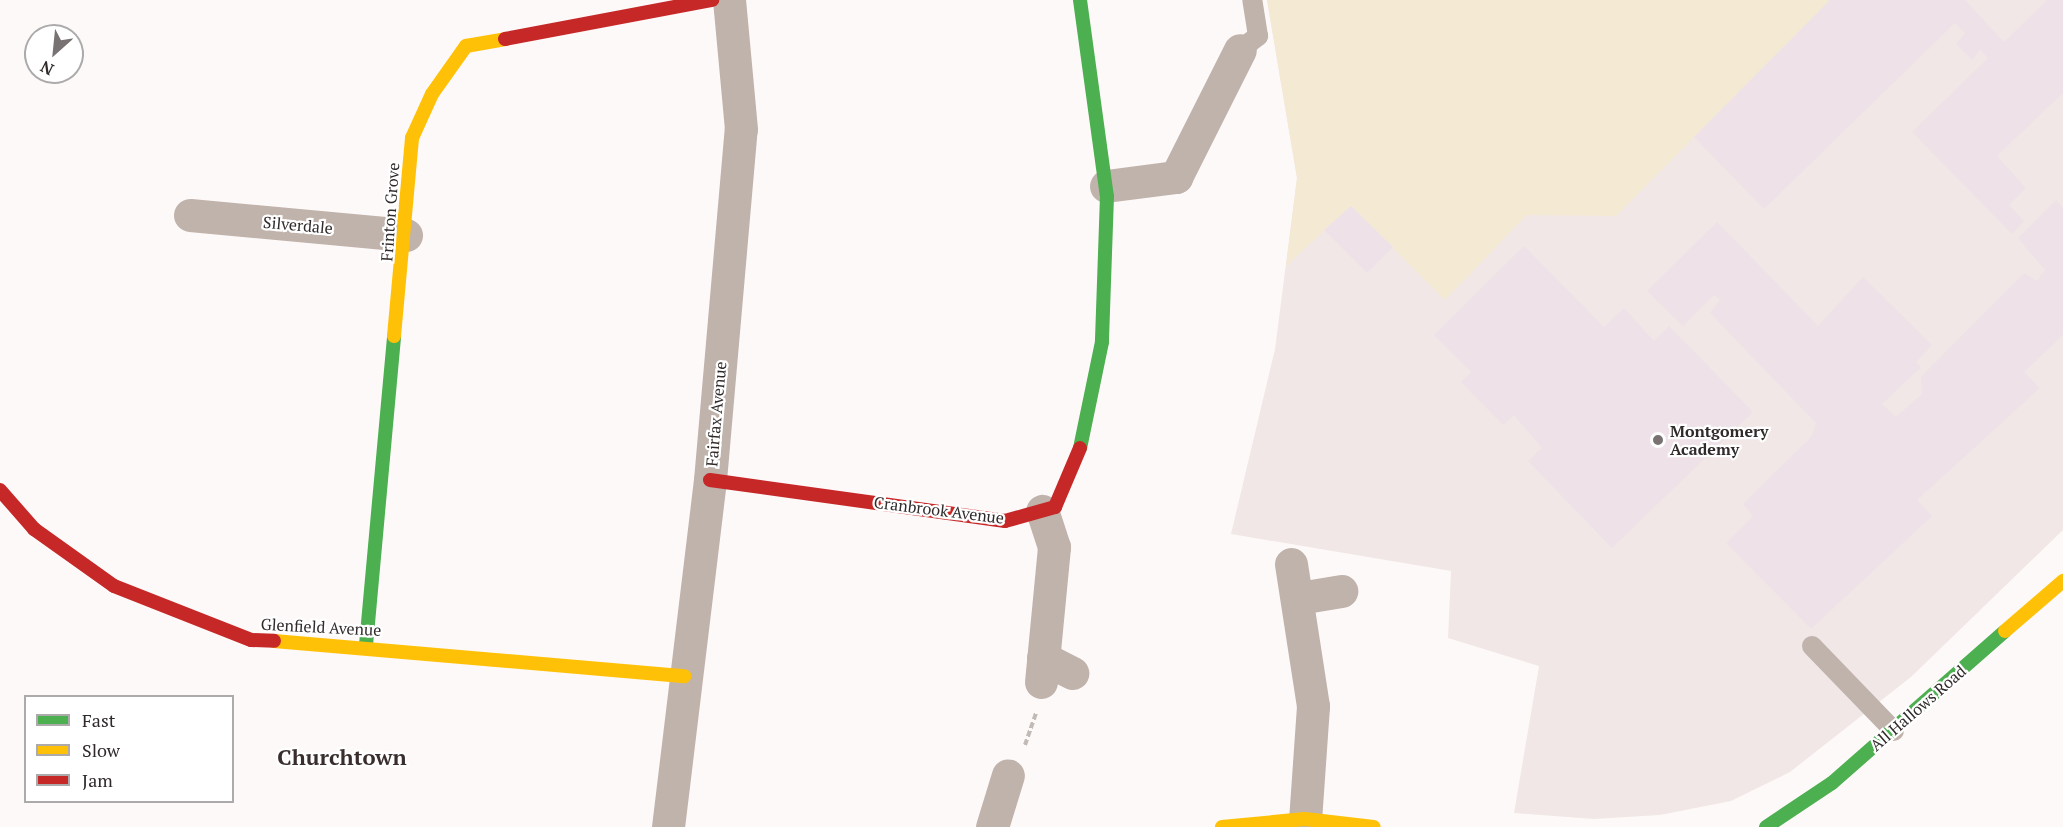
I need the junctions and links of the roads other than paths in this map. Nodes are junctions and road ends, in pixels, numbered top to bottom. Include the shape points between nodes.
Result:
1 (712, 0) edge
2 (729, 0) edge
3 (1080, 0) edge
4 (1252, 0) edge
5 (1240, 50) joint
6 (1106, 186) junction
7 (190, 215) dead end
8 (406, 235) junction
9 (710, 480) junction
10 (0, 490) edge
11 (1042, 511) junction
12 (1291, 564) dead end
13 (2063, 581) edge
14 (1341, 591) dead end
15 (1299, 597) junction
16 (366, 645) junction
17 (1812, 646) dead end
18 (1072, 673) dead end
19 (685, 676) junction
20 (1894, 731) junction
21 (1008, 775) road end
22 (1305, 819) junction
23 (668, 827) edge
24 (992, 827) edge
25 (1222, 827) edge
26 (1374, 827) edge
27 (1766, 827) edge

1 - 8 street, Frinton Grove via 466,46 432,94 412,138
2 - 9 street, Fairfax Avenue via 741,129
3 - 6 street, Cranbrook Avenue
4 - 5 lane via 1258,36
5 - 6 street via 1176,177
6 - 11 street, Cranbrook Avenue via 1097,365 1079,453 1055,507
7 - 8 street, Silverdale
8 - 16 street, Frinton Grove
9 - 11 street, Cranbrook Avenue via 1005,521
9 - 19 street, Fairfax Avenue
10 - 16 street, Glenfield Avenue via 34,529 114,586 163,609 251,640
11 - 18 street via 1054,547 1042,670
12 - 15 street
13 - 20 street, All Hallows Road
14 - 15 street
15 - 22 street via 1313,706
16 - 19 street, Glenfield Avenue
17 - 20 lane
19 - 23 street, Fairfax Avenue
20 - 27 street, All Hallows Road via 1832,783
21 - 24 street
22 - 25 street
22 - 26 street

